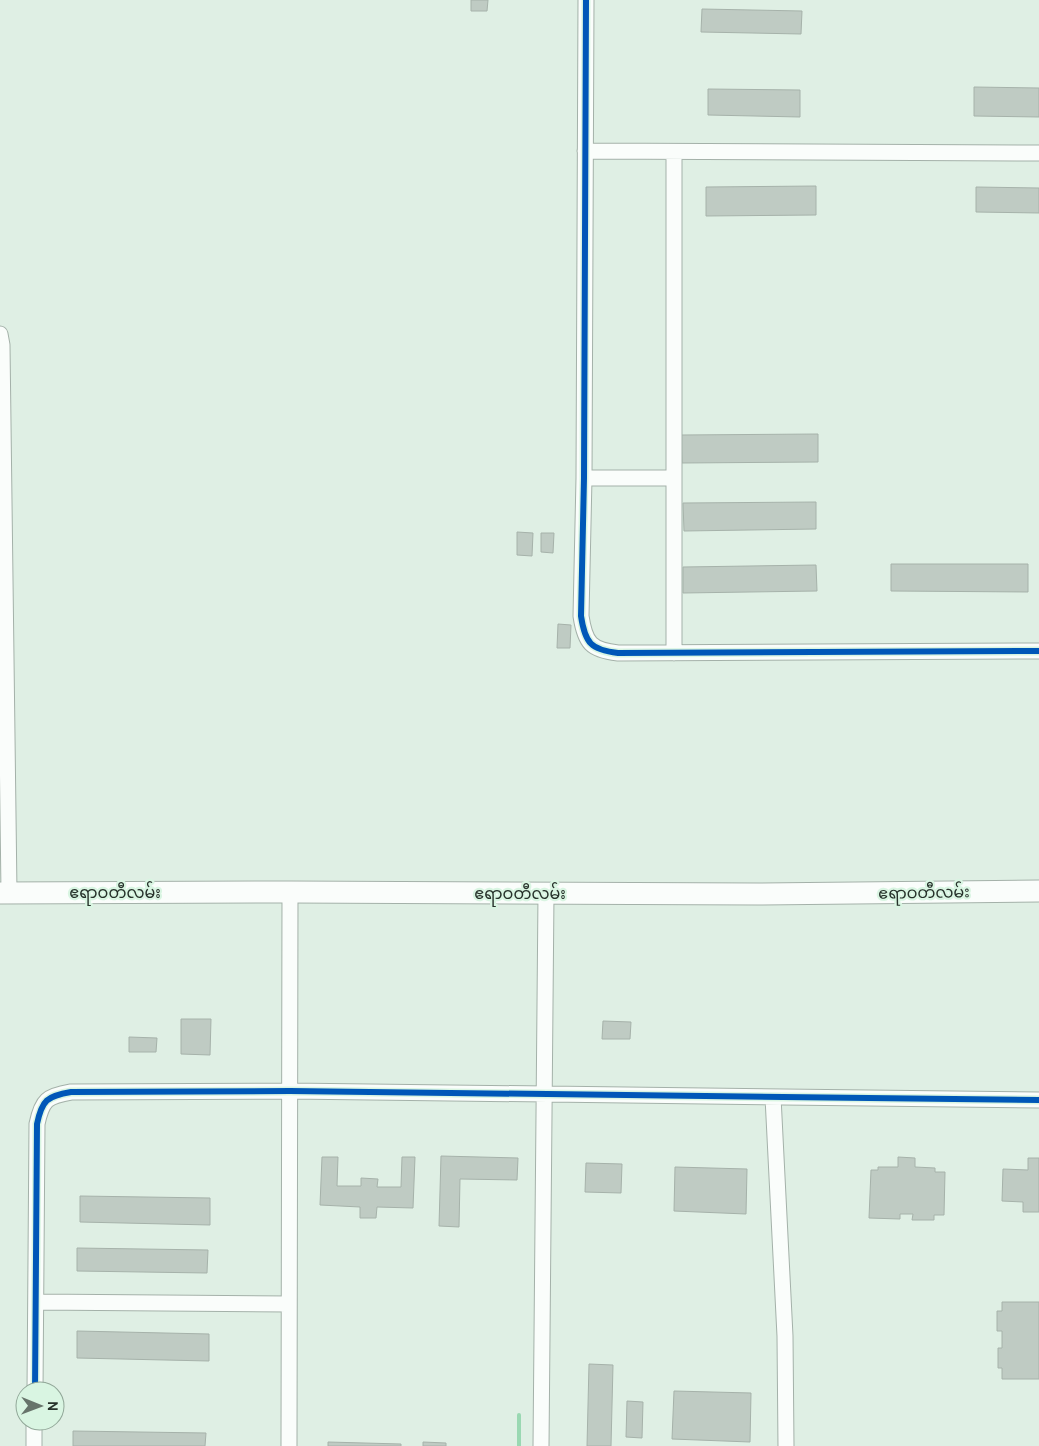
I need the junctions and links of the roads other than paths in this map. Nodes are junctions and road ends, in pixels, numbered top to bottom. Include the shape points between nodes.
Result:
1 (586, 0) edge
2 (585, 152) junction
3 (674, 152) junction
4 (1039, 152) edge
5 (0, 334) edge
6 (584, 478) junction
7 (674, 478) junction
8 (1039, 651) edge
9 (674, 653) junction
10 (1039, 891) edge
11 (290, 892) junction
12 (4, 893) edge
13 (546, 894) junction
14 (290, 1091) junction
15 (544, 1094) junction
16 (773, 1097) junction
17 (1039, 1100) edge
18 (36, 1302) junction
19 (289, 1304) junction
20 (35, 1381) edge
21 (34, 1431) edge
22 (34, 1446) edge
23 (289, 1446) edge
24 (541, 1446) edge
25 (786, 1446) edge

1 - 2 street
2 - 3 street
2 - 6 street
3 - 4 street
3 - 7 street
5 - 12 street
6 - 7 street
6 - 9 street via 581,616 584,634 593,647 603,652
7 - 9 street
8 - 9 street
10 - 13 street, ဧရာဝတီလမ်း
11 - 12 street, ဧရာဝတီလမ်း
11 - 13 street, ဧရာဝတီလမ်း
11 - 14 street
13 - 15 street
14 - 15 street
14 - 18 street via 71,1092 46,1100 37,1124
14 - 19 street
15 - 16 street
15 - 24 street
16 - 17 street
16 - 25 street via 785,1336
18 - 19 street
18 - 20 street
19 - 23 street
21 - 22 street

